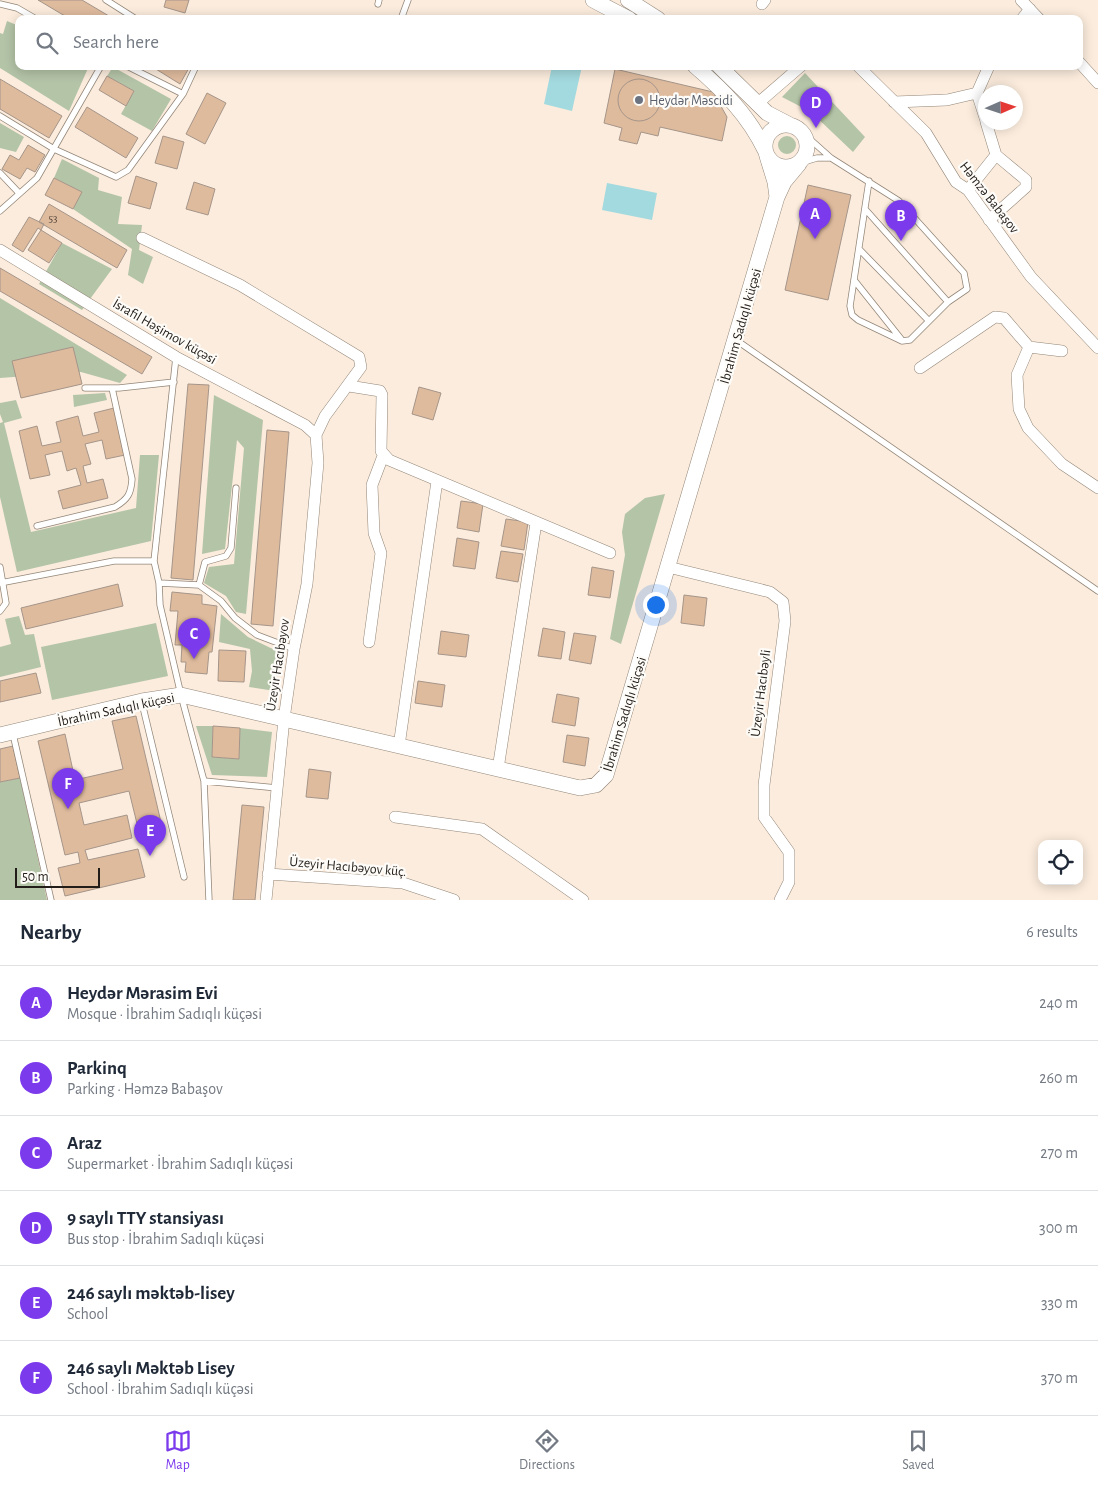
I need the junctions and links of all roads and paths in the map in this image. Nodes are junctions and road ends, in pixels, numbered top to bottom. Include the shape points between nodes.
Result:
1 (16, 0) edge
2 (106, 0) edge
3 (408, 0) edge
4 (592, 0) edge
5 (628, 0) edge
6 (1021, 0) edge
7 (0, 4) edge
8 (17, 8) junction
9 (1030, 9) junction
10 (29, 15) edge
11 (130, 15) edge
12 (402, 15) edge
13 (621, 15) edge
14 (652, 15) edge
15 (1025, 15) edge
16 (1035, 15) edge
17 (1083, 66) edge
18 (99, 70) edge
19 (135, 70) edge
20 (194, 70) edge
21 (700, 70) edge
22 (723, 70) edge
23 (796, 70) edge
24 (862, 70) edge
25 (987, 70) edge
26 (1098, 83) edge
27 (977, 93) junction
28 (183, 94) junction
29 (978, 96) edge
30 (894, 102) junction
31 (757, 104) junction
32 (0, 116) edge
33 (798, 129) junction
34 (988, 130) edge
35 (54, 149) junction
36 (766, 152) junction
37 (996, 155) junction
38 (831, 158) junction
39 (800, 163) junction
40 (0, 173) edge
41 (870, 182) junction
42 (968, 190) junction
43 (20, 194) junction
44 (777, 197) junction
45 (865, 209) junction
46 (0, 211) edge
47 (989, 220) junction
48 (142, 238) dead end
49 (859, 249) junction
50 (0, 250) edge
51 (854, 280) junction
52 (948, 302) junction
53 (929, 321) junction
54 (736, 340) junction
55 (902, 341) junction
56 (1029, 347) junction
57 (1098, 348) edge
58 (1062, 351) dead end
59 (176, 357) junction
60 (920, 368) dead end
61 (174, 382) junction
62 (349, 386) junction
63 (85, 388) dead end
64 (112, 388) junction
65 (316, 435) junction
66 (383, 456) junction
67 (438, 481) junction
68 (236, 488) dead end
69 (1098, 488) edge
70 (536, 523) junction
71 (37, 526) dead end
72 (610, 553) dead end
73 (154, 561) junction
74 (668, 567) junction
75 (0, 568) edge
76 (2, 582) edge
77 (160, 583) junction
78 (198, 585) junction
79 (1098, 590) edge
80 (0, 611) edge
81 (369, 642) dead end
82 (294, 649) junction
83 (181, 695) junction
84 (142, 700) junction
85 (284, 719) junction
86 (6, 733) edge
87 (399, 746) junction
88 (498, 769) junction
89 (204, 781) junction
90 (277, 788) junction
91 (395, 817) dead end
92 (268, 874) junction
93 (184, 877) dead end
94 (51, 900) edge
95 (209, 900) edge
96 (266, 900) edge
97 (454, 900) edge
98 (584, 900) edge
99 (780, 900) edge

1 - 8 lane
2 - 11 lane
3 - 12 lane
4 - 13 street
5 - 14 street
6 - 9 street
7 - 8 lane
8 - 10 lane
9 - 15 street
9 - 16 street
17 - 26 street
18 - 35 lane
19 - 28 lane
20 - 28 lane
21 - 36 street via 742,110
22 - 31 street
23 - 31 street
24 - 30 street, Həmzə Babaşov
25 - 27 street
27 - 29 street
27 - 30 street via 947,100
28 - 35 lane via 128,170 116,177
30 - 42 street, Həmzə Babaşov via 926,133 956,182
31 - 33 street
32 - 35 lane
33 - 36 street via 783,125 773,130 766,139
33 - 38 lane
33 - 39 street via 808,148
34 - 37 street
35 - 43 lane via 38,178
36 - 39 street via 779,166 790,168
36 - 44 street
37 - 42 street
37 - 47 street via 1026,180 1026,187
38 - 39 lane
38 - 41 lane
39 - 44 street via 784,182
40 - 43 lane
41 - 45 lane
41 - 52 lane via 900,201 964,273 967,289
42 - 47 street, Həmzə Babaşov
43 - 46 lane
44 - 54 street, İbrahim Sadıqlı küçəsi
45 - 49 lane
45 - 52 lane
47 - 57 street, Həmzə Babaşov via 1031,277
48 - 62 street via 240,285 359,357 361,367
49 - 51 lane
49 - 53 lane
50 - 59 street, İsrafil Həşimov küçəsi
51 - 55 lane
51 - 55 lane via 850,306 852,315
52 - 53 lane
53 - 55 lane via 910,340
54 - 74 street, İbrahim Sadıqlı küçəsi
54 - 79 lane
56 - 58 street
56 - 60 street via 1004,318 995,318
56 - 69 street via 1017,375 1019,410 1028,428 1062,464
59 - 61 lane
59 - 65 street, İsrafil Həşimov küçəsi via 305,425
61 - 64 lane
61 - 73 lane
62 - 65 street via 325,416
62 - 66 street via 380,391 382,395
63 - 64 lane
64 - 71 lane via 132,478 132,492 115,507
65 - 82 street, Üzeyir Hacıbəyov via 318,463 307,584
66 - 67 street
66 - 81 street via 372,485 374,533 381,553
67 - 70 street
67 - 87 street
68 - 78 lane via 231,548 226,556 205,562
70 - 72 street
70 - 88 street
73 - 76 lane via 114,561
73 - 77 lane
74 - 88 street, İbrahim Sadıqlı küçəsi via 606,775 596,785 580,788
74 - 99 street, Üzeyir Hacıbəyli via 770,592 783,602 785,621 764,784 764,817 789,852 789,882
75 - 76 lane
76 - 80 lane via 6,603
77 - 78 lane
77 - 83 lane via 160,605
78 - 82 lane via 221,601 235,618 257,635
82 - 85 street, Üzeyir Hacıbəyov
83 - 84 street, İbrahim Sadıqlı küçəsi
83 - 85 street, İbrahim Sadıqlı küçəsi
83 - 89 lane
84 - 86 street, İbrahim Sadıqlı küçəsi
84 - 93 lane
85 - 87 street, İbrahim Sadıqlı küçəsi
85 - 90 street, Üzeyir Hacıbəyov
86 - 94 lane
87 - 88 street, İbrahim Sadıqlı küçəsi
89 - 90 lane
89 - 95 lane
90 - 92 street, Üzeyir Hacıbəyov
91 - 98 street via 482,829
92 - 96 street, Üzeyir Hacıbəyov
92 - 97 street, Üzeyir Hacıbəyov küç. via 403,883

